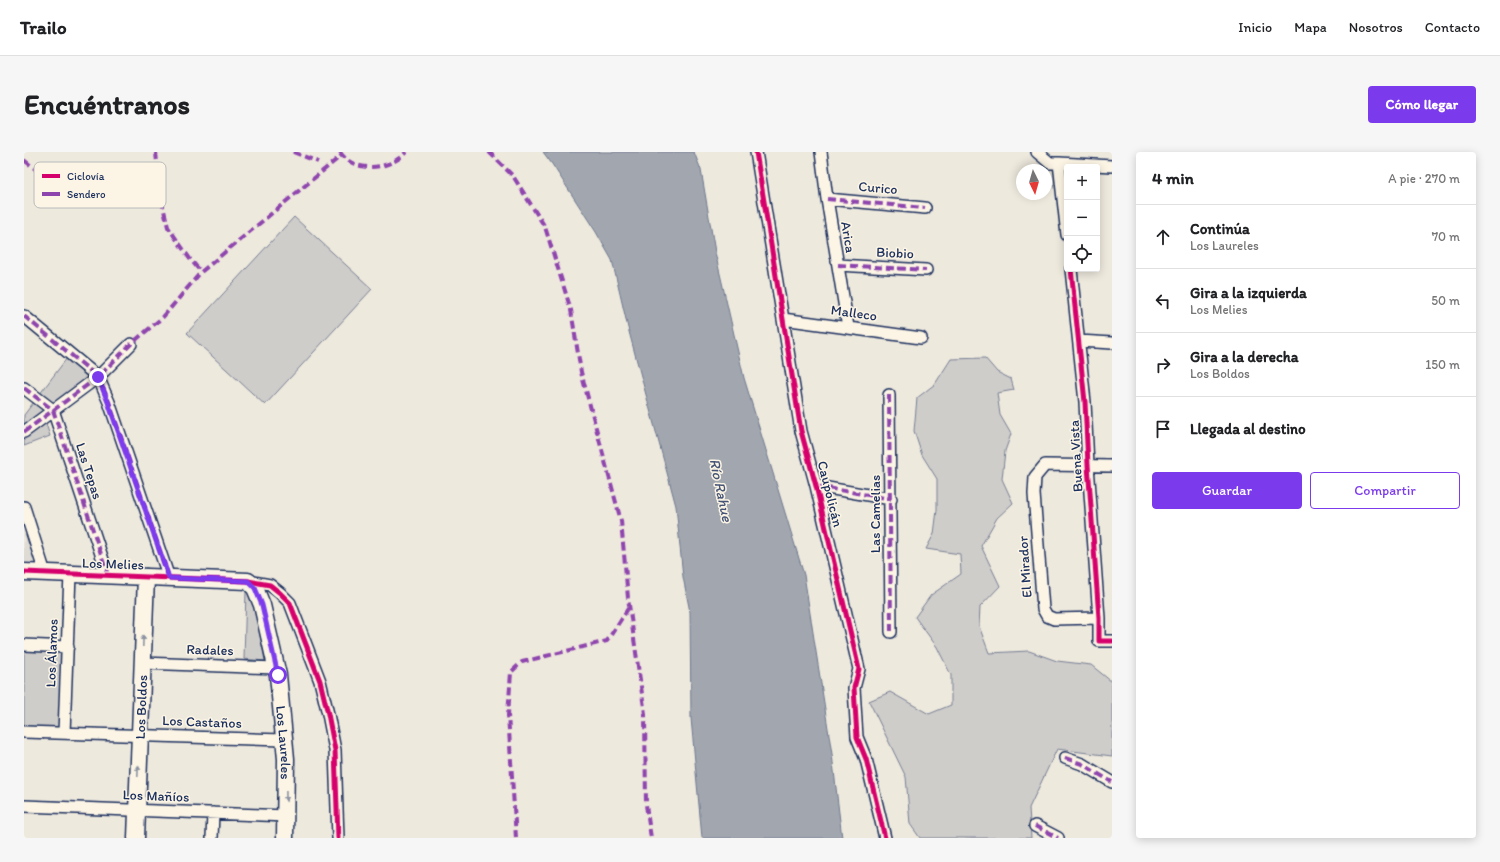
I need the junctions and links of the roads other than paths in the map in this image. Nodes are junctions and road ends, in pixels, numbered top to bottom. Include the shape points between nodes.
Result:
1 (756, 152) edge
2 (822, 152) edge
3 (1037, 152) edge
4 (1059, 163) junction
5 (1112, 166) edge
6 (827, 199) junction
7 (925, 208) dead end
8 (1064, 208) edge
9 (838, 265) junction
10 (926, 270) dead end
11 (1071, 272) edge
12 (24, 316) edge
13 (783, 319) junction
14 (848, 327) junction
15 (920, 338) dead end
16 (1079, 342) junction
17 (1112, 343) edge
18 (131, 344) dead end
19 (98, 377) junction
20 (24, 388) edge
21 (889, 396) dead end
22 (53, 410) junction
23 (24, 432) edge
24 (1088, 466) junction
25 (1112, 466) edge
26 (816, 486) junction
27 (891, 499) junction
28 (24, 507) edge
29 (24, 572) edge
30 (45, 573) junction
31 (70, 574) junction
32 (108, 575) junction
33 (146, 577) junction
34 (169, 578) junction
35 (248, 581) junction
36 (1099, 618) junction
37 (891, 632) dead end
38 (1112, 641) edge
39 (24, 645) edge
40 (68, 647) junction
41 (143, 663) junction
42 (276, 668) junction
43 (24, 732) edge
44 (64, 733) junction
45 (140, 736) junction
46 (284, 740) junction
47 (1065, 758) dead end
48 (1112, 782) edge
49 (24, 806) edge
50 (137, 810) junction
51 (213, 813) junction
52 (286, 816) junction
53 (1035, 826) dead end
54 (136, 838) edge
55 (212, 838) edge
56 (285, 838) edge
57 (338, 838) edge
58 (885, 838) edge
59 (1058, 838) edge

1 - 13 street, Caupolicán
2 - 6 street, Arica
3 - 4 street via 1050,163
4 - 5 street
4 - 8 street
6 - 7 street, Curico
6 - 9 street, Arica
9 - 10 street, Biobio
9 - 14 street, Arica
11 - 16 street, Buena Vista
12 - 19 street
13 - 14 street, Malleco
13 - 26 street, Caupolicán via 801,431
14 - 15 street, Malleco
16 - 17 street
16 - 24 street, Buena Vista
18 - 19 street
19 - 22 street
19 - 34 street
20 - 22 street
21 - 27 street, Las Camelias
22 - 23 street
22 - 32 street, Las Tepas
24 - 25 street
24 - 36 street, Buena Vista
24 - 36 street, El Mirador via 1045,466 1035,477 1034,494 1043,609 1047,616 1054,619
26 - 27 street
26 - 58 street, Caupolicán via 859,669 854,688 857,737 866,759
27 - 37 street, Las Camelias
28 - 30 street
29 - 30 street, Los Melies
30 - 31 street, Los Melies
31 - 32 street, Los Melies
31 - 40 street, Los Álamos
32 - 33 street, Los Melies
33 - 34 street, Los Melies
41 -> 33 street, Los Boldos
34 - 35 street, Los Melies
35 - 42 street, Los Laureles via 255,588 262,605
35 - 57 street via 270,585 290,603 320,681 335,750
36 - 38 street, Buena Vista via 1099,641
39 - 40 street
40 - 44 street, Los Álamos
41 - 42 street, Radales
41 - 45 street, Los Boldos
42 - 46 street, Los Laureles
43 - 44 street, Los Castaños
44 - 45 street, Los Castaños
45 - 46 street, Los Castaños
50 -> 45 street, Los Boldos
46 -> 52 street, Los Laureles
47 - 48 street via 1096,771
49 - 50 street, Los Mañíos
50 - 51 street, Los Mañíos
50 - 54 street, Los Boldos
51 - 52 street, Los Mañíos
51 - 55 street
52 - 56 street, Los Laureles
53 - 59 street

